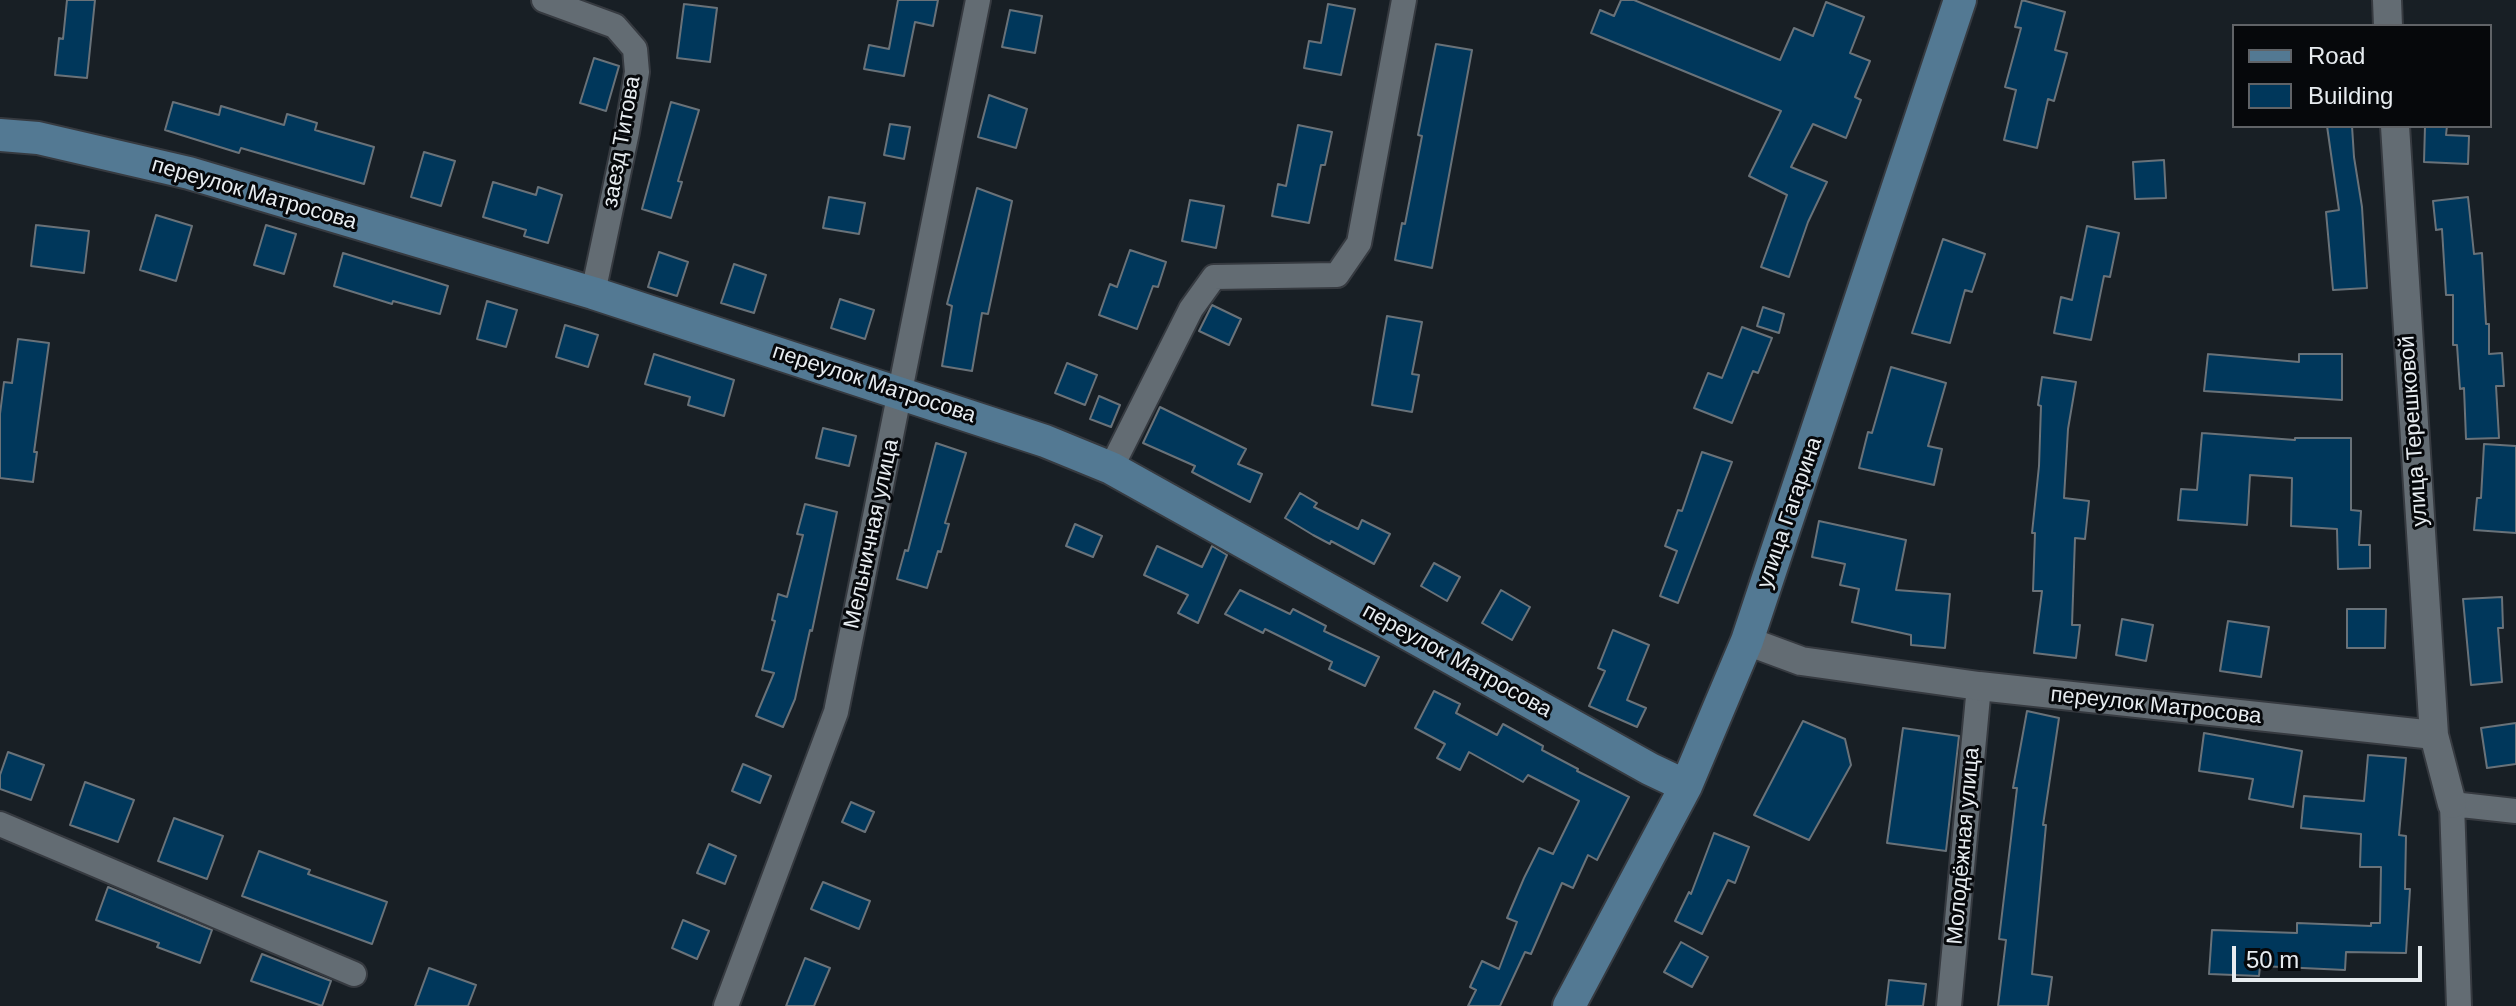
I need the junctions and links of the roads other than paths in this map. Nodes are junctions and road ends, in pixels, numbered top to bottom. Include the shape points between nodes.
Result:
1 (544, 0) edge
2 (978, 0) edge
3 (1404, 0) edge
4 (1960, 0) edge
5 (2387, 0) edge
6 (2388, 24) edge
7 (2395, 128) edge
8 (0, 135) edge
9 (593, 293) junction
10 (901, 392) junction
11 (1111, 468) junction
12 (1747, 641) junction
13 (1979, 686) junction
14 (2434, 735) junction
15 (1686, 786) junction
16 (2452, 804) junction
17 (2516, 811) edge
18 (0, 824) edge
19 (354, 974) dead end
20 (726, 1006) edge
21 (1569, 1006) edge
22 (1949, 1006) edge
23 (2459, 1006) edge

1 - 9 street, заезд Титова via 615,26 635,49 637,72
2 - 10 street, Мельничная улица
3 - 11 street via 1359,243 1337,275 1214,277 1191,309
4 - 12 main road, улица Гагарина
5 - 6 street
7 - 14 street, улица Терешковой
8 - 9 main road, переулок Матросова via 38,138 189,173
9 - 10 main road, переулок Матросова
10 - 11 main road, переулок Матросова
10 - 20 street, Мельничная улица via 836,712
11 - 15 main road, переулок Матросова
12 - 13 street, переулок Матросова via 1801,661
12 - 15 main road, улица Гагарина
13 - 14 street, переулок Матросова
13 - 22 street, Молодёжная улица
14 - 16 street
15 - 21 main road, улица Гагарина
16 - 17 street
16 - 23 street
18 - 19 street

